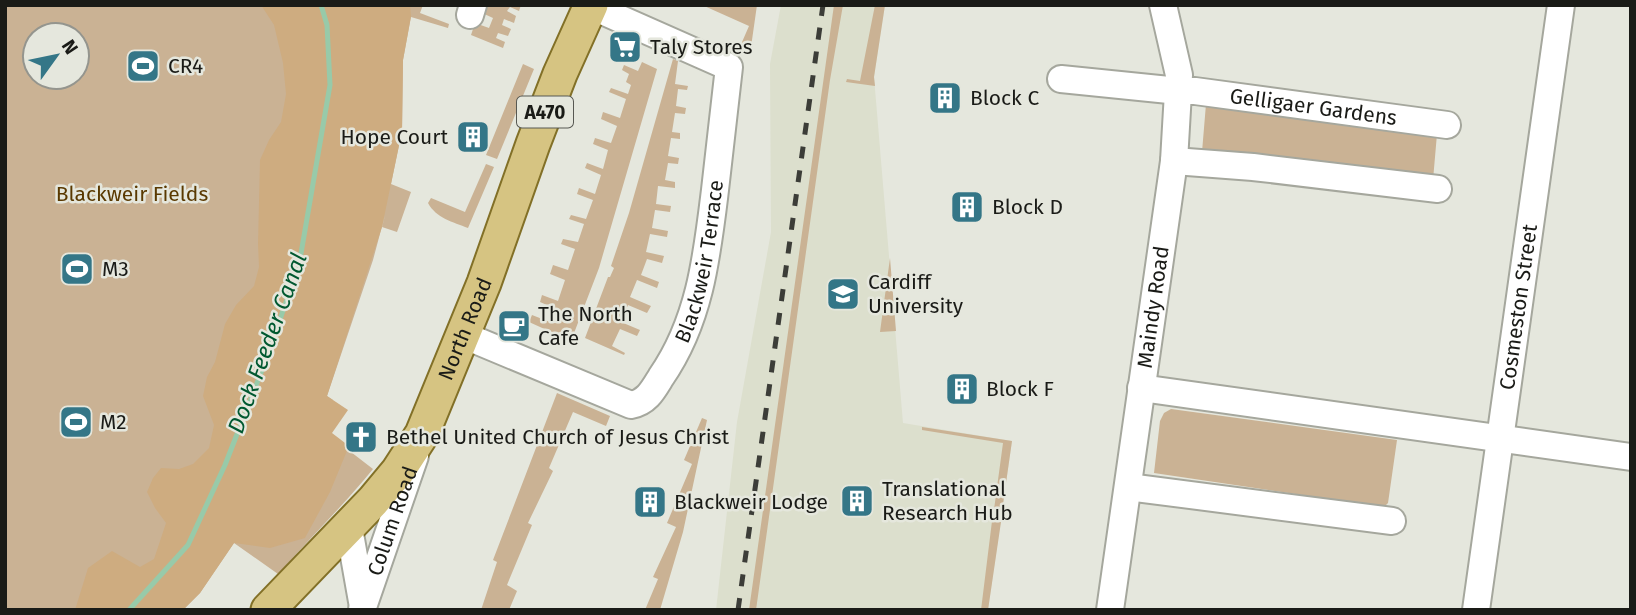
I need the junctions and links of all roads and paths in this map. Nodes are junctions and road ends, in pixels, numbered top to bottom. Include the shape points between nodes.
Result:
1 (590, 5) edge
2 (1163, 5) edge
3 (1561, 5) edge
4 (1061, 79) dead end
5 (1180, 91) junction
6 (1447, 125) dead end
7 (1174, 161) junction
8 (1438, 189) dead end
9 (463, 335) junction
10 (1141, 388) junction
11 (422, 434) junction
12 (1500, 438) junction
13 (1631, 457) edge
14 (1128, 487) junction
15 (1392, 521) dead end
16 (349, 528) junction
17 (362, 608) edge
18 (268, 610) edge
19 (1111, 610) edge
20 (1476, 610) edge

1 - 9 main road, North Road / A470
1 - 9 street, Blackweir Terrace via 729,67 708,256 685,335 649,395 631,405
2 - 5 street, Maindy Road
3 - 12 street, Cosmeston Street
4 - 5 street, Gelligaer Gardens
5 - 6 street, Gelligaer Gardens
5 - 7 street, Maindy Road
7 - 8 street
7 - 10 street, Maindy Road
9 - 11 main road, North Road / A470
10 - 12 street
10 - 14 street, Maindy Road
11 - 16 main road, North Road / A470 via 398,471
11 - 17 street, Colum Road
12 - 13 street
12 - 20 street, Cosmeston Street
14 - 15 street
14 - 19 street, Maindy Road
16 - 17 street, Colum Road
16 - 18 main road, North Road / A470

